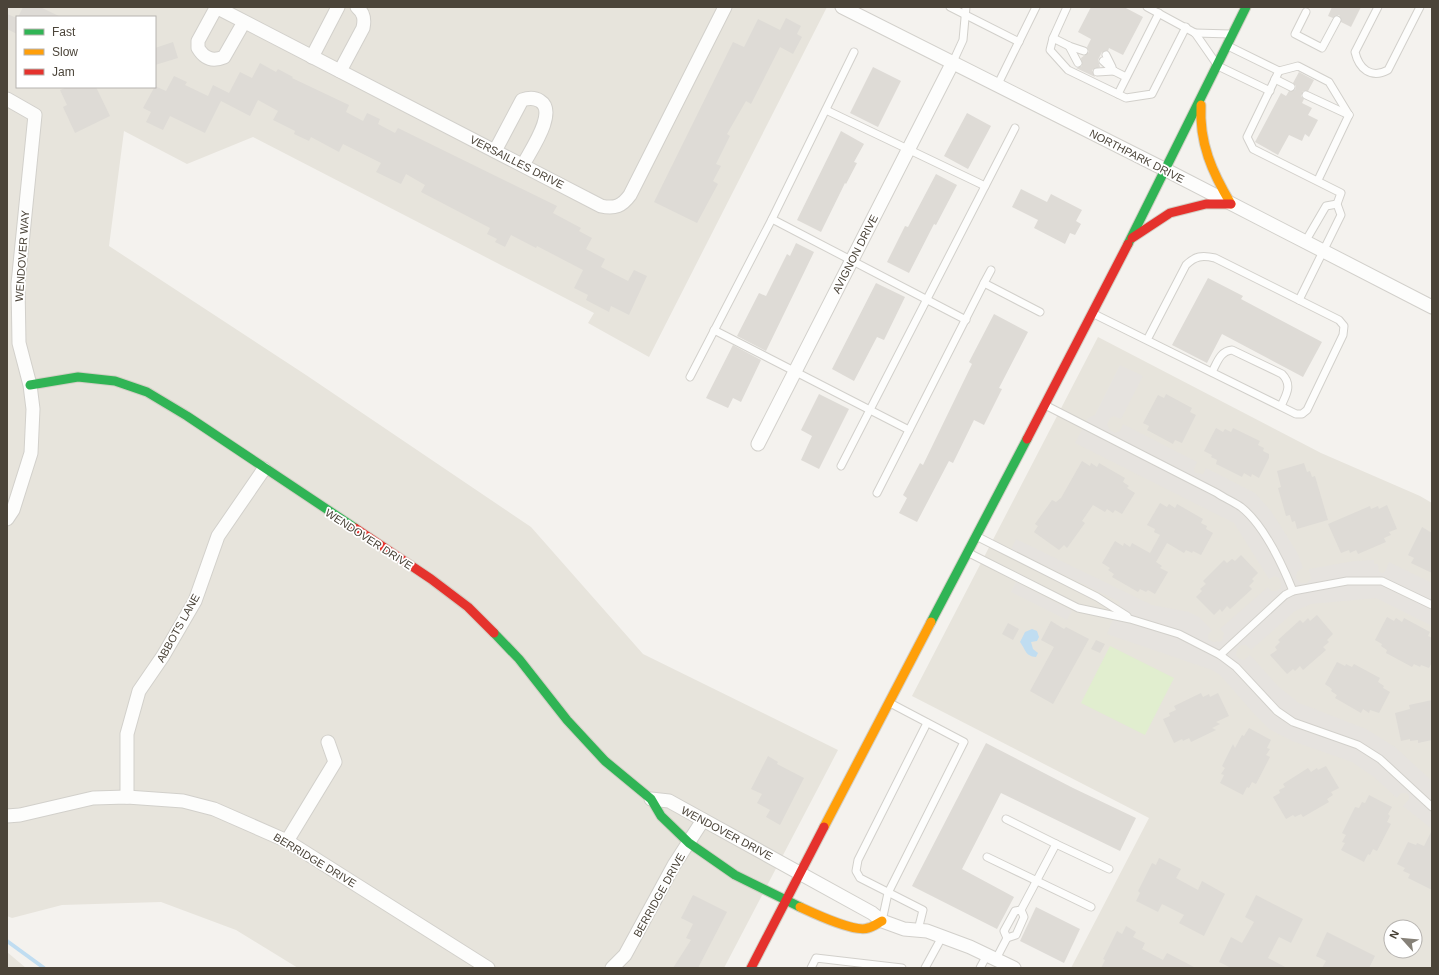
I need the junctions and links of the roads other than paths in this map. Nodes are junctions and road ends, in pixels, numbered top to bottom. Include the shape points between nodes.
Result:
1 (216, 7) edge
2 (338, 7) edge
3 (357, 7) edge
4 (725, 7) edge
5 (842, 7) edge
6 (950, 7) edge
7 (966, 7) edge
8 (1036, 7) edge
9 (1068, 7) edge
10 (1147, 7) edge
11 (1246, 7) edge
12 (1378, 7) edge
13 (1420, 7) edge
14 (1306, 12) dead end
15 (1159, 13) junction
16 (966, 15) junction
17 (1337, 20) dead end
18 (244, 22) junction
19 (1186, 28) junction
20 (1195, 33) junction
21 (1233, 34) junction
22 (1053, 38) junction
23 (1019, 42) junction
24 (1069, 46) junction
25 (1228, 46) junction
26 (1085, 51) dead end
27 (854, 52) dead end
28 (312, 57) junction
29 (1078, 63) dead end
30 (952, 64) junction
31 (1218, 66) junction
32 (1114, 71) junction
33 (1279, 71) junction
34 (340, 72) junction
35 (1126, 77) junction
36 (1275, 80) junction
37 (997, 86) junction
38 (1291, 87) dead end
39 (1270, 91) junction
40 (1118, 94) junction
41 (1306, 95) dead end
42 (7, 99) edge
43 (1202, 99) junction
44 (826, 110) junction
45 (1349, 115) junction
46 (1015, 128) dead end
47 (908, 150) junction
48 (495, 151) junction
49 (523, 165) junction
50 (1166, 170) junction
51 (1318, 180) junction
52 (985, 186) junction
53 (1232, 204) junction
54 (1337, 204) junction
55 (772, 219) junction
56 (1131, 239) junction
57 (1305, 242) junction
58 (1324, 251) junction
59 (852, 260) junction
60 (991, 270) dead end
61 (12, 283) edge
62 (984, 283) junction
63 (928, 300) junction
64 (1299, 300) junction
65 (1432, 306) edge
66 (1040, 312) dead end
67 (1092, 313) junction
68 (966, 320) junction
69 (714, 330) junction
70 (1147, 340) junction
71 (795, 371) junction
72 (1212, 372) junction
73 (690, 377) dead end
74 (30, 385) junction
75 (1044, 405) junction
76 (1281, 406) junction
77 (871, 410) junction
78 (909, 430) junction
79 (758, 444) dead end
80 (841, 466) dead end
81 (264, 469) junction
82 (877, 493) dead end
83 (7, 519) edge
84 (976, 536) junction
85 (967, 552) junction
86 (1293, 591) junction
87 (1432, 605) edge
88 (1130, 619) junction
89 (1220, 655) junction
90 (889, 703) junction
91 (927, 723) junction
92 (328, 742) dead end
93 (127, 797) junction
94 (651, 798) junction
95 (1432, 807) edge
96 (7, 816) edge
97 (1006, 819) dead end
98 (703, 820) junction
99 (288, 840) junction
100 (689, 843) junction
101 (1056, 844) junction
102 (987, 857) dead end
103 (1109, 869) dead end
104 (802, 873) junction
105 (1036, 881) junction
106 (888, 893) junction
107 (786, 901) junction
108 (1091, 907) dead end
109 (1021, 910) junction
110 (882, 921) junction
111 (918, 930) junction
112 (942, 937) junction
113 (1007, 938) junction
114 (991, 957) junction
115 (488, 968) edge
116 (612, 968) edge
117 (751, 968) edge
118 (811, 968) edge
119 (902, 968) edge
120 (925, 968) edge
121 (980, 968) edge
122 (1014, 968) edge

1 - 18 street, VERSAILLES DRIVE
1 - 18 street via 198,41 198,48 207,58 218,60 224,57
2 - 28 street
3 - 34 street via 365,20 363,28
4 - 49 street, VERSAILLES DRIVE via 624,204 610,208 601,206
5 - 30 street, NORTHPARK DRIVE
6 - 16 lane
7 - 16 lane
8 - 23 lane
9 - 22 lane
10 - 15 lane
11 - 21 main road
12 - 13 lane via 1355,52 1357,63 1362,68 1380,74 1388,70
14 - 17 lane via 1295,34 1322,48
15 - 19 lane
15 - 35 lane
16 - 23 lane
16 - 30 lane via 964,40
18 - 28 street, VERSAILLES DRIVE
19 - 20 lane
19 - 40 lane via 1152,94 1126,98
20 - 21 lane
20 - 31 lane
21 - 25 main road
22 - 24 lane
22 - 40 lane via 1050,50 1068,70
23 - 37 lane
24 - 26 lane
24 - 29 lane
25 - 31 main road
25 - 33 lane
27 - 44 lane
28 - 34 street, VERSAILLES DRIVE
30 - 37 street, NORTHPARK DRIVE
30 - 47 street, AVIGNON DRIVE
31 - 39 lane
31 - 43 main road
32 - 32 lane via 1101,64
32 - 35 lane
33 - 36 lane
33 - 45 lane via 1298,66 1329,82
34 - 48 street, VERSAILLES DRIVE
35 - 40 lane
36 - 38 lane
36 - 39 lane
37 - 50 street, NORTHPARK DRIVE
39 - 51 lane via 1247,137 1253,149
41 - 45 lane
42 - 61 street, WENDOVER WAY via 35,115
43 - 50 main road
43 - 53 main road via 1200,126 1207,162
44 - 47 lane
44 - 55 lane
45 - 51 lane
46 - 52 lane
47 - 52 lane
47 - 59 street, AVIGNON DRIVE
48 - 49 street, VERSAILLES DRIVE
48 - 49 street via 522,100 540,100 547,111 546,121
50 - 53 street, NORTHPARK DRIVE
50 - 56 main road
51 - 54 lane via 1341,193
52 - 63 lane
53 - 56 main road via 1206,204 1170,212
53 - 57 street, NORTHPARK DRIVE
54 - 57 lane via 1326,206
54 - 58 lane via 1341,215
55 - 59 lane
55 - 69 lane
56 - 67 main road
57 - 58 street, NORTHPARK DRIVE
58 - 64 lane
58 - 65 street, NORTHPARK DRIVE
59 - 63 lane
59 - 71 street, AVIGNON DRIVE
60 - 62 lane
61 - 74 street, WENDOVER WAY via 19,342
62 - 66 lane
62 - 68 lane
63 - 68 lane
63 - 77 lane
64 - 70 lane via 1215,258 1200,256 1186,265
64 - 76 lane via 1339,320 1344,326 1343,334 1307,410 1302,414 1296,414
67 - 70 lane
67 - 75 main road
68 - 78 lane
69 - 71 lane
69 - 73 lane
70 - 72 lane
71 - 77 lane
71 - 79 street, AVIGNON DRIVE
72 - 76 lane
72 - 76 lane via 1221,355 1227,350 1261,364 1286,378 1288,388
74 - 81 main road, WENDOVER DRIVE via 78,377 115,381 147,392
74 - 83 street, WENDOVER WAY via 34,409 31,453 13,510
75 - 84 main road
75 - 86 lane via 1241,507 1256,523 1282,564
77 - 78 lane
77 - 80 lane
78 - 82 lane
81 - 93 street, ABBOTS LANE via 218,536 195,600 164,656 139,691 127,734
81 - 94 main road, WENDOVER DRIVE via 431,579 468,607 519,658 567,720 605,761
84 - 85 main road
84 - 88 lane via 1097,596
85 - 88 lane via 1078,608
85 - 90 main road
86 - 87 lane via 1346,581 1382,581
86 - 89 lane via 1285,595
88 - 89 lane via 1179,634
89 - 95 lane via 1236,667 1277,711 1293,722 1358,745 1380,759
90 - 91 lane
90 - 104 main road
91 - 106 lane via 858,860 856,871 860,878
91 - 106 lane via 964,742
92 - 99 street via 335,762
93 - 96 street, BERRIDGE DRIVE via 93,798 27,814
93 - 99 street, BERRIDGE DRIVE via 183,801 214,809
94 - 98 street, WENDOVER DRIVE via 669,802
94 - 100 main road, WENDOVER DRIVE via 661,816
97 - 101 lane
98 - 100 street, BERRIDGE DRIVE
98 - 104 street, WENDOVER DRIVE
99 - 115 street, BERRIDGE DRIVE
100 - 107 main road, WENDOVER DRIVE via 735,875
100 - 116 street, BERRIDGE DRIVE via 674,865 625,955
101 - 103 lane
101 - 105 lane
102 - 105 lane
104 - 107 main road
104 - 110 street, WENDOVER DRIVE
105 - 108 lane
105 - 109 lane
106 - 110 lane
106 - 111 lane via 924,910
107 - 110 main road, WENDOVER DRIVE via 851,927 867,929
107 - 117 main road
109 - 113 lane via 1015,911 1004,931
109 - 113 lane via 1024,917 1016,935
110 - 111 street, WENDOVER DRIVE via 904,929
111 - 112 street, WENDOVER DRIVE
112 - 114 street, WENDOVER DRIVE
112 - 120 lane
113 - 114 lane
114 - 121 lane
114 - 122 street, WENDOVER DRIVE
118 - 119 lane via 816,958

